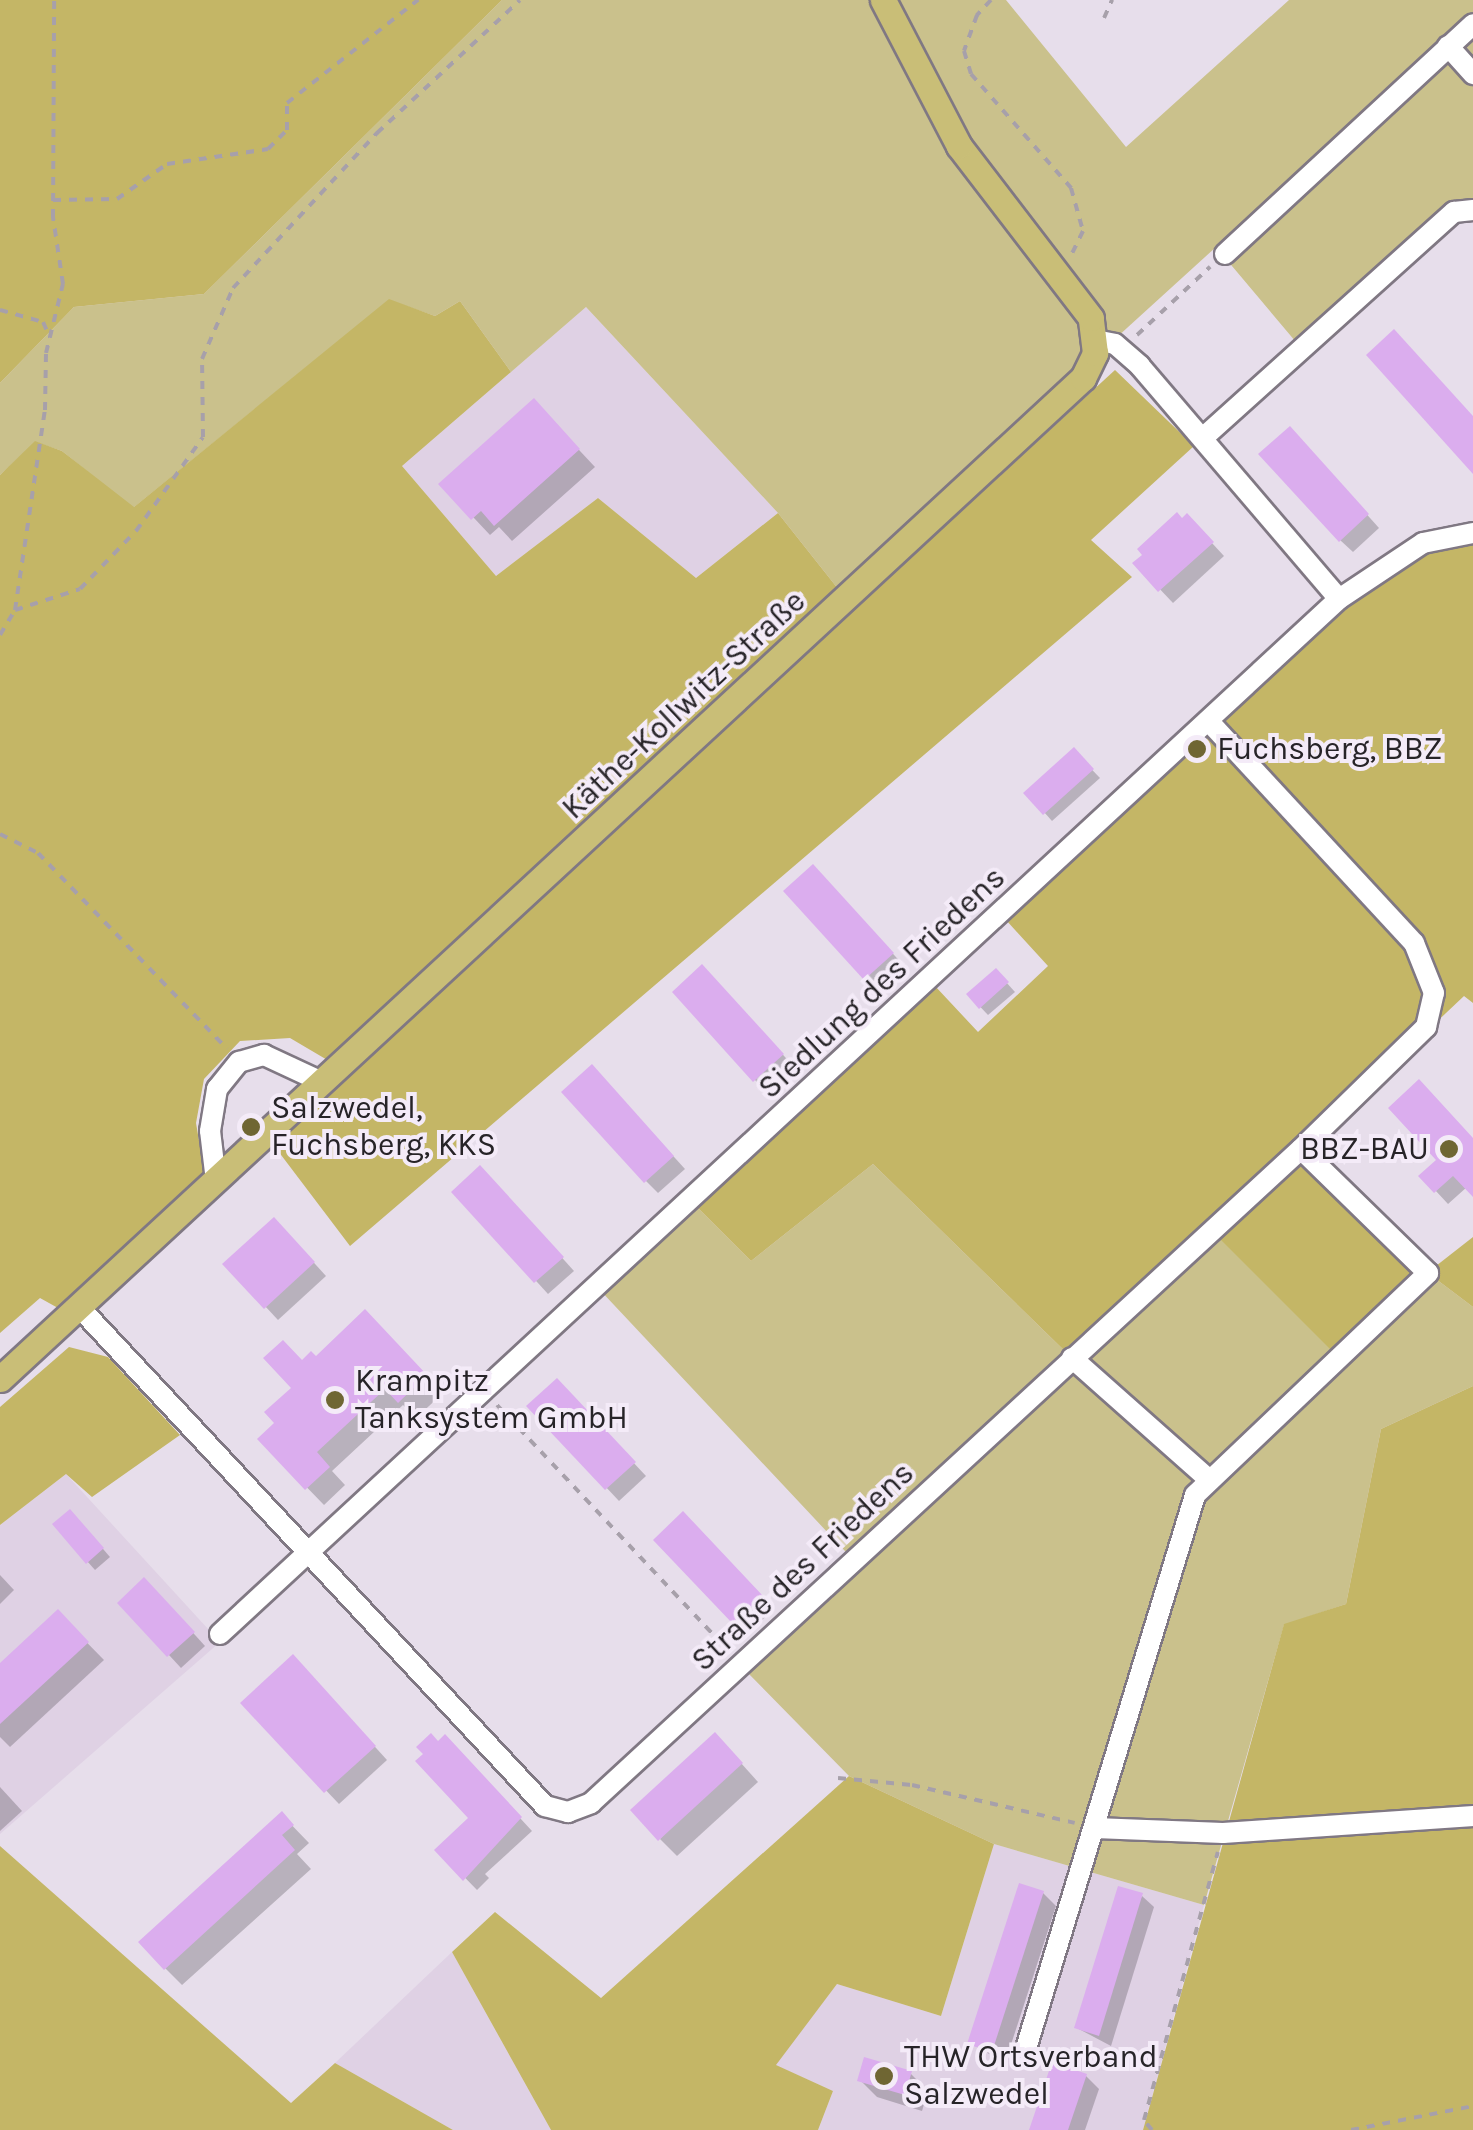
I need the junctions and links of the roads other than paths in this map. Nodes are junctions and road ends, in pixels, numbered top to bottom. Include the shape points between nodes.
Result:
1 (883, 0) edge
2 (1473, 24) edge
3 (1448, 46) junction
4 (1473, 74) edge
5 (1473, 210) edge
6 (1225, 254) road end
7 (1096, 340) junction
8 (1204, 436) junction
9 (1473, 533) edge
10 (1340, 599) junction
11 (1209, 722) junction
12 (322, 1082) junction
13 (1302, 1149) junction
14 (216, 1180) junction
15 (79, 1307) junction
16 (1072, 1358) junction
17 (0, 1380) edge
18 (1206, 1478) junction
19 (306, 1552) junction
20 (220, 1634) dead end
21 (1473, 1816) edge
22 (1094, 1828) junction
23 (1027, 2045) dead end

1 - 7 main road via 959,146 1082,304
2 - 3 street
3 - 4 street
3 - 6 street
5 - 8 street via 1454,212
7 - 8 street via 1122,349
7 - 12 main road, Käthe-Kollwitz-Straße via 1084,378 1050,412
8 - 10 street via 1211,453
9 - 10 street, Siedlung des Friedens via 1423,543
10 - 11 street, Siedlung des Friedens
11 - 13 street, Straße des Friedens via 1414,943 1434,992 1432,1011 1413,1045
11 - 19 street, Siedlung des Friedens
12 - 14 main road, Käthe-Kollwitz-Straße
12 - 14 street via 264,1056 239,1062 217,1089 210,1130
13 - 16 street, Straße des Friedens
13 - 18 street via 1428,1273
14 - 15 main road, Käthe-Kollwitz-Straße
15 - 17 main road, Käthe-Kollwitz-Straße
15 - 19 street
16 - 18 street
16 - 19 street, Straße des Friedens via 591,1802 568,1812 545,1806
18 - 22 street via 1194,1495
19 - 20 street, Siedlung des Friedens
21 - 22 street via 1223,1833
22 - 23 street

